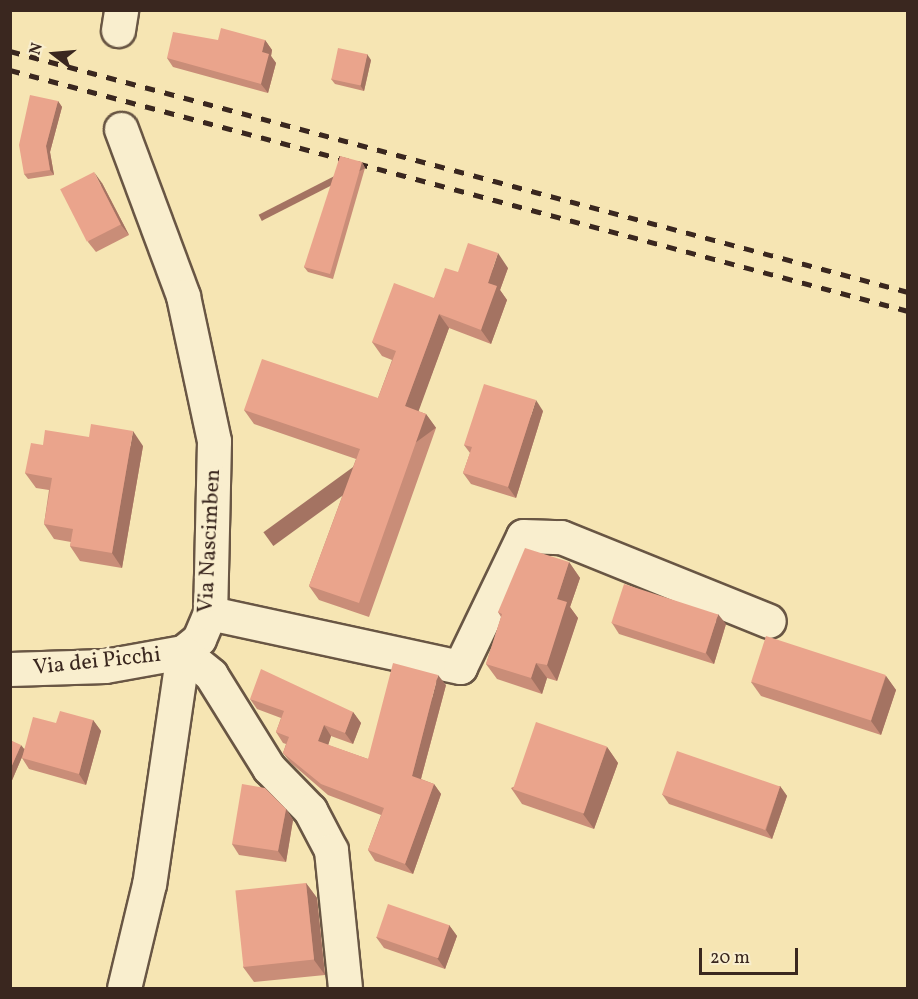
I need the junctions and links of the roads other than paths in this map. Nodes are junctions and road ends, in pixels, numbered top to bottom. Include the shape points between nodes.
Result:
1 (121, 129) dead end
2 (210, 613) junction
3 (769, 621) dead end
4 (183, 652) junction
5 (10, 669) edge
6 (124, 988) edge
7 (345, 988) edge

1 - 2 street, Via Nascimben via 183,296 202,366 214,441
2 - 3 street via 460,667 523,536 561,537
2 - 4 street, Via Nascimben via 199,639
4 - 5 street, Via dei Picchi via 105,666
4 - 6 street via 149,884
4 - 7 street via 211,675 269,768 310,810 331,850

